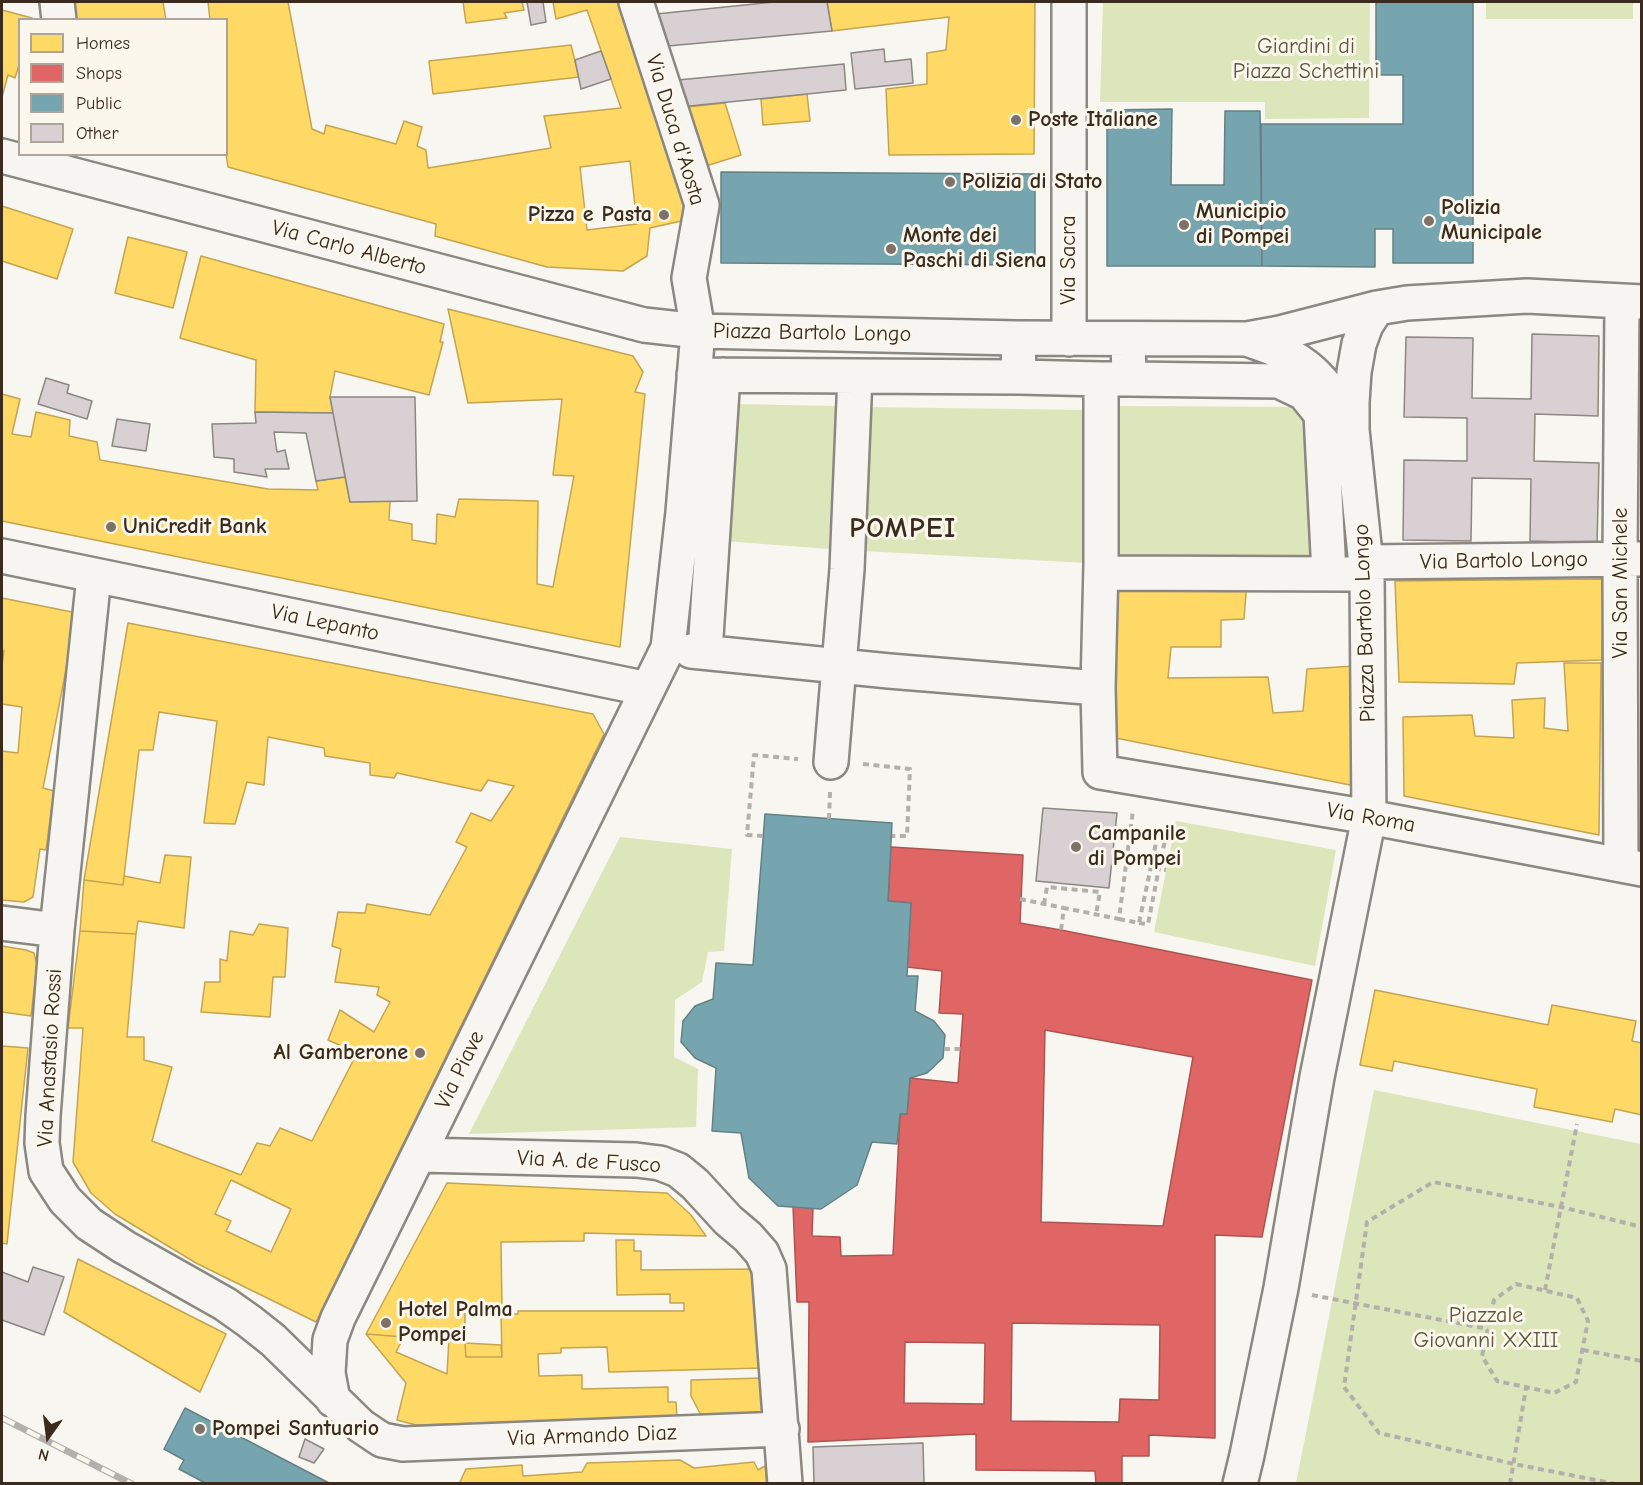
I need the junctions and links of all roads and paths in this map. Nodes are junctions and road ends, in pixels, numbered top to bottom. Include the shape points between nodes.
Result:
1 (57, 2) edge
2 (636, 2) edge
3 (1069, 2) edge
4 (59, 18) edge
5 (2, 156) edge
6 (73, 165) edge
7 (1632, 302) edge
8 (1377, 308) junction
9 (698, 331) junction
10 (1018, 338) junction
11 (1069, 339) junction
12 (1128, 339) junction
13 (1213, 339) junction
14 (1247, 339) junction
15 (709, 375) junction
16 (855, 376) junction
17 (1019, 377) junction
18 (1115, 379) junction
19 (1214, 380) junction
20 (1352, 430) junction
21 (1325, 486) junction
22 (1358, 486) junction
23 (2, 556) edge
24 (1631, 559) edge
25 (1367, 568) junction
26 (1101, 573) junction
27 (1329, 574) junction
28 (94, 576) junction
29 (839, 666) junction
30 (1098, 688) junction
31 (648, 689) junction
32 (619, 747) joint
33 (831, 762) junction
34 (1138, 778) junction
35 (1369, 817) junction
36 (763, 836) dead end
37 (892, 836) dead end
38 (1631, 866) edge
39 (1159, 868) junction
40 (1166, 870) dead end
41 (1020, 899) dead end
42 (1044, 904) junction
43 (1064, 908) junction
44 (1096, 914) junction
45 (1119, 919) junction
46 (1139, 922) junction
47 (2, 923) edge
48 (57, 930) junction
49 (1061, 930) dead end
50 (944, 1048) dead end
51 (961, 1049) dead end
52 (1577, 1124) dead end
53 (419, 1155) junction
54 (1562, 1207) junction
55 (1641, 1227) edge
56 (1281, 1288) junction
57 (1545, 1290) junction
58 (1354, 1304) junction
59 (1488, 1329) junction
60 (1582, 1350) junction
61 (1641, 1361) edge
62 (1526, 1388) junction
63 (333, 1400) junction
64 (782, 1429) junction
65 (403, 1444) joint
66 (1514, 1464) junction
67 (785, 1484) edge
68 (1240, 1484) edge
69 (1510, 1484) edge
70 (1616, 1484) edge

1 - 4 street
2 - 9 street, Via Duca d'Aosta via 702,205 689,278
3 - 11 street, Via Sacra
5 - 6 street, Via Carlo Alberto
6 - 9 street, Via Carlo Alberto via 644,325
7 - 8 street via 1527,296
7 - 24 street, Via San Michele
8 - 14 street, Piazza Bartolo Longo
8 - 20 street, Piazza Bartolo Longo via 1359,344
9 - 10 street, Piazza Bartolo Longo
9 - 15 street, Piazza Bartolo Longo
10 - 11 street, Piazza Bartolo Longo
10 - 17 street
11 - 12 street, Piazza Bartolo Longo
12 - 13 street, Piazza Bartolo Longo
12 - 18 street
13 - 14 street, Piazza Bartolo Longo
13 - 19 street
14 - 20 street, Piazza Bartolo Longo via 1304,365 1325,384
15 - 16 street
15 - 29 street via 698,651
15 - 31 street, Piazza Bartolo Longo via 683,512 668,648
16 - 17 street
16 - 29 street, Piazza Bartolo Longo
17 - 18 street
18 - 19 street
18 - 26 street
19 - 21 street via 1279,381 1304,393 1322,414
20 - 22 street, Piazza Bartolo Longo
21 - 22 street
21 - 27 street
22 - 25 street, Piazza Bartolo Longo
23 - 28 street, Via Lepanto
24 - 25 street, Via Bartolo Longo
24 - 38 street, Via San Michele
25 - 27 street, Via Bartolo Longo
25 - 35 street, Piazza Bartolo Longo
26 - 27 street, Via Bartolo Longo
26 - 30 street
28 - 31 street, Via Lepanto
28 - 48 street, Via Anastasio Rossi
29 - 30 street
29 - 33 street, Piazza Bartolo Longo
30 - 34 street, Via Roma via 1100,771
31 - 32 street, Piazza Bartolo Longo
32 - 53 street, Via Piave
33 - 36 path via 754,755 747,835
33 - 37 path via 910,769 907,836
34 - 35 street, Via Roma
34 - 45 path
35 - 38 street, Via Roma
35 - 56 street via 1317,1077
39 - 40 path
39 - 46 path via 1148,924
39 - 46 path via 1167,831 1159,829
41 - 42 path
42 - 43 path
42 - 44 path via 1047,887 1075,887 1100,892
43 - 44 path
43 - 49 path
44 - 45 path
45 - 46 path
47 - 48 street
48 - 63 street, Via Anastasio Rossi via 43,1116 46,1171 65,1200 89,1224 249,1321
50 - 51 path
52 - 54 path
53 - 63 street, Via Piave via 330,1340 328,1373
53 - 64 street, Via A. de Fusco via 636,1160 678,1170 748,1237 769,1269
54 - 55 path
54 - 57 path
54 - 58 path via 1434,1182 1367,1222
56 - 58 path
56 - 68 street
57 - 59 path via 1516,1284 1494,1300
57 - 60 path via 1576,1298 1588,1321
58 - 59 path
58 - 66 path via 1344,1387 1379,1433
59 - 62 path via 1482,1356 1497,1381
60 - 61 path
60 - 62 path via 1576,1382 1554,1393
62 - 66 path
63 - 65 street, Via Anastasio Rossi via 382,1440
64 - 65 street, Via Armando Diaz
64 - 67 street, Via A. de Fusco
66 - 69 path
66 - 70 path

